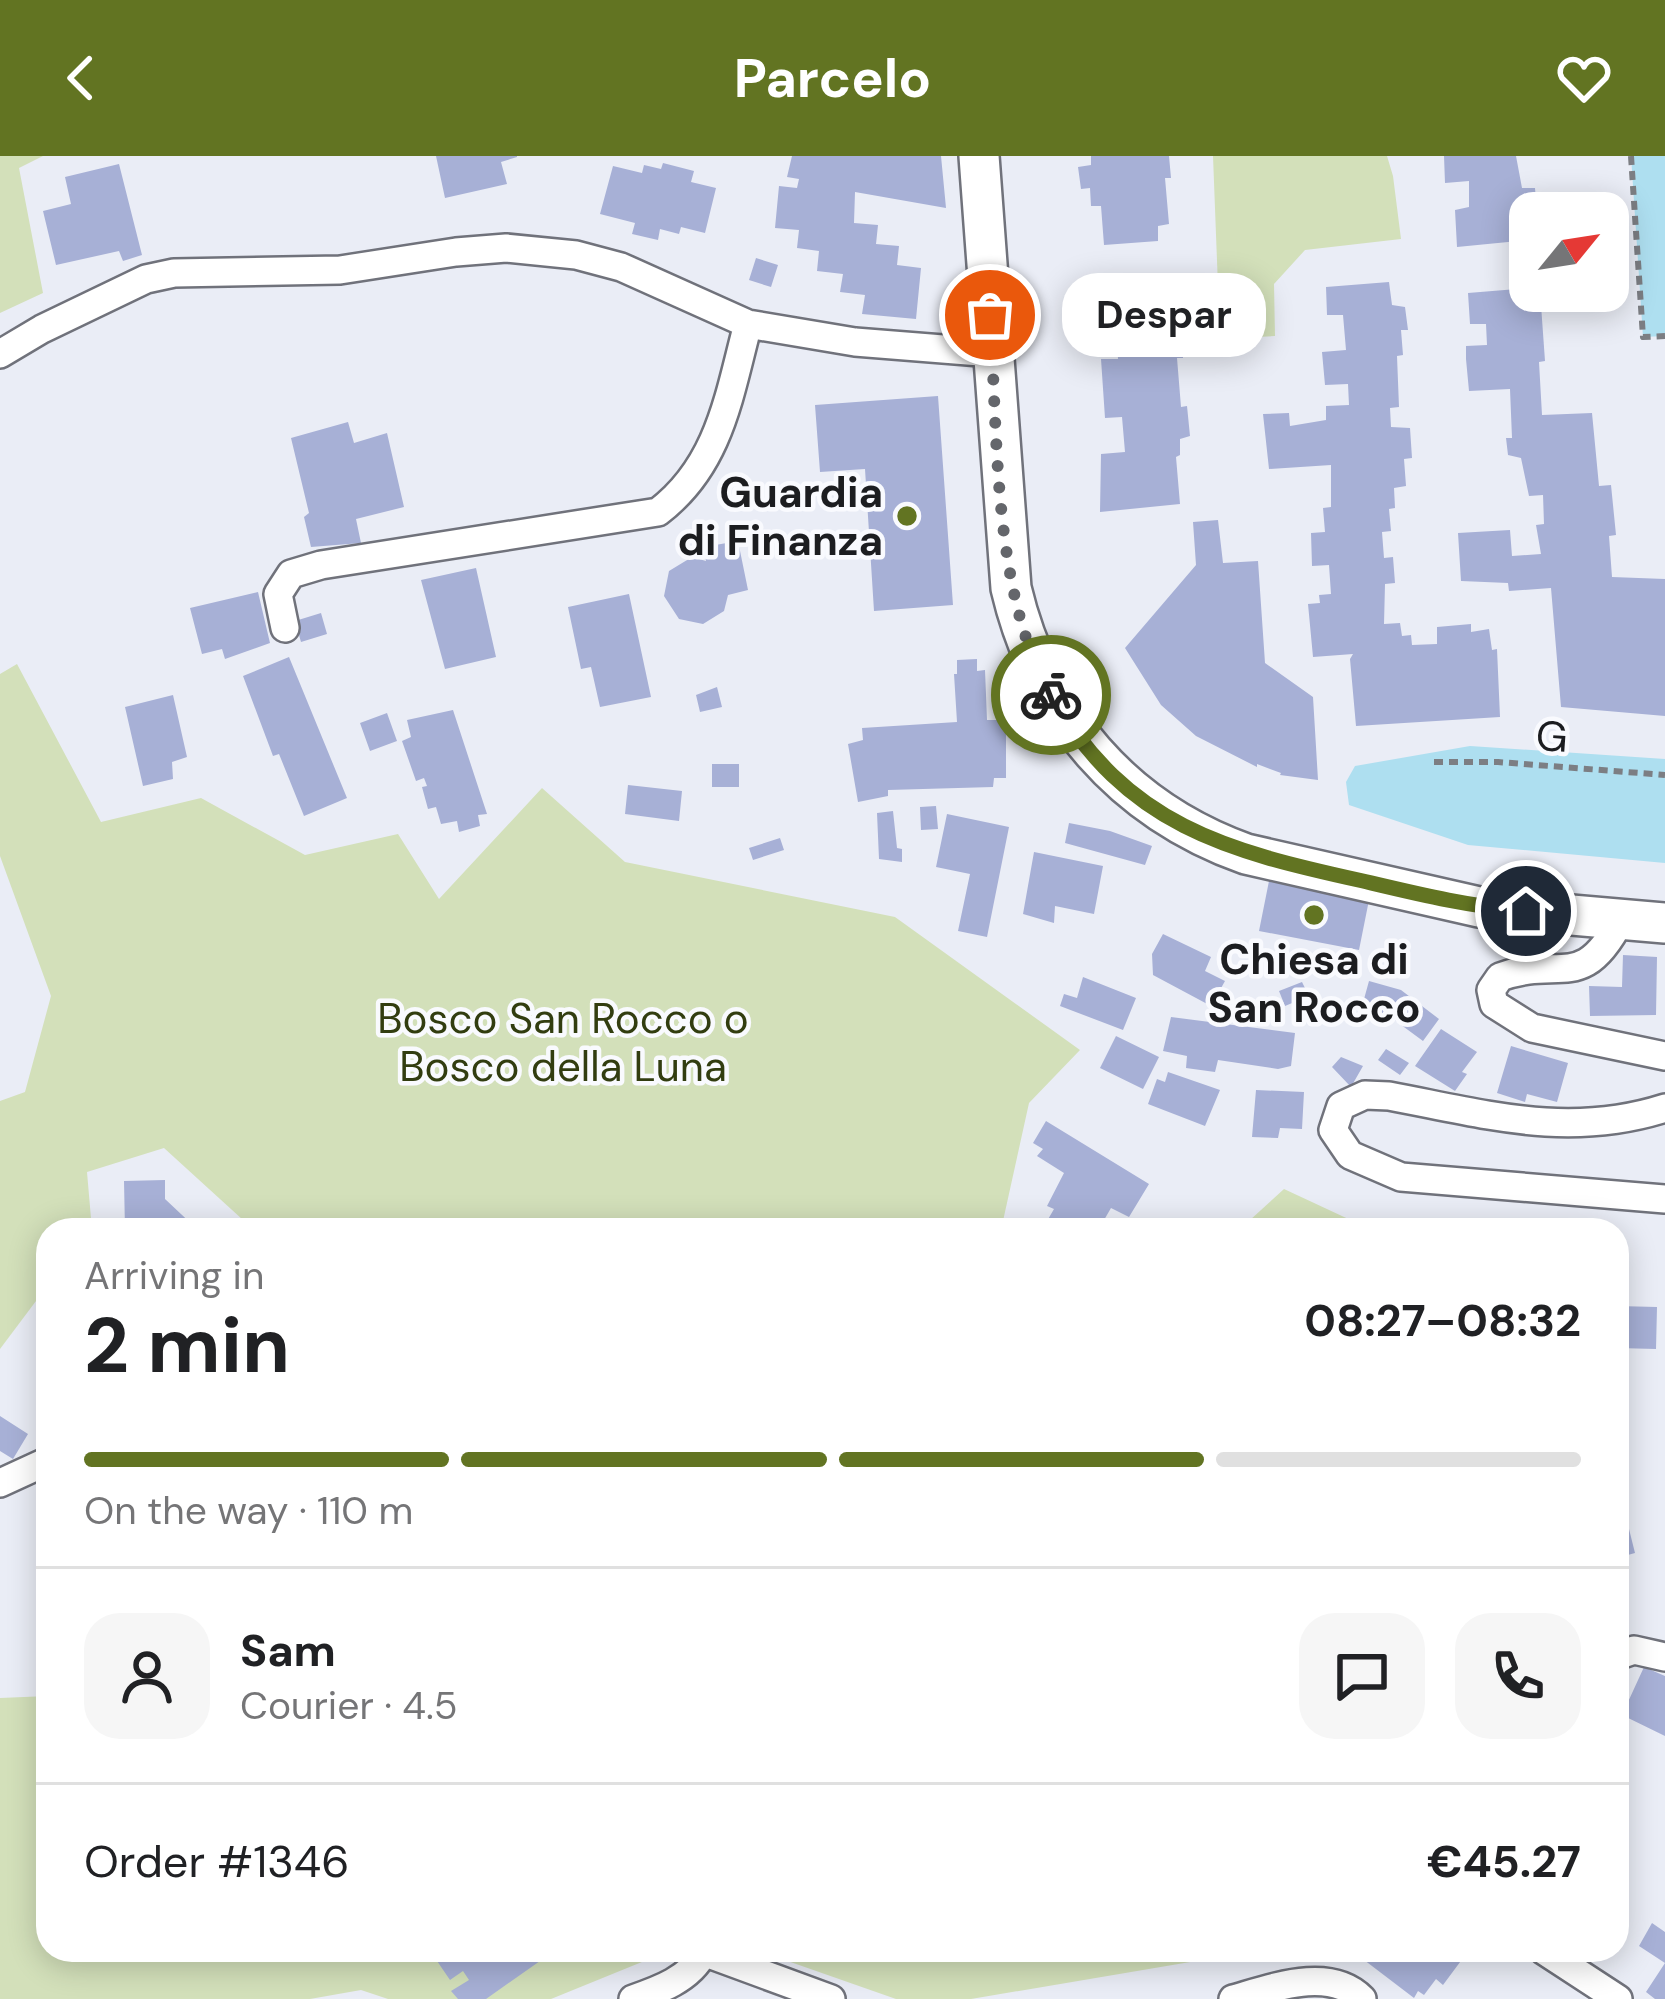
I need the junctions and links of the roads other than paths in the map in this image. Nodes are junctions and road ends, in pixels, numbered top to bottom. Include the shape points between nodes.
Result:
1 (979, 156) edge
2 (748, 324) junction
3 (993, 353) junction
4 (0, 354) edge
5 (285, 628) dead end
6 (1621, 920) junction
7 (1665, 923) edge
8 (1665, 1056) edge
9 (1665, 1108) edge
10 (1665, 1199) edge
11 (36, 1466) edge
12 (0, 1483) edge
13 (1629, 1652) edge
14 (1665, 1657) edge
15 (698, 1962) edge
16 (730, 1962) edge
17 (1561, 1962) edge
18 (633, 1999) edge
19 (831, 1999) edge
20 (1233, 1999) edge
21 (1362, 1999) edge
22 (1618, 1999) edge

1 - 3 main road
2 - 3 street
2 - 4 street via 621,267 506,248 340,270 174,273
2 - 5 street via 709,454 686,491 658,512 291,574 278,594
3 - 6 main road via 1019,622 1060,711 1112,774 1184,828 1246,854 1479,907
6 - 7 main road
6 - 8 street via 1598,958 1573,970 1499,977 1494,1004 1532,1028
9 - 10 street via 1551,1125 1365,1095 1341,1106 1333,1130 1350,1155 1401,1178
11 - 12 street
13 - 14 street
15 - 18 street via 667,1987
16 - 19 street
17 - 22 street
20 - 21 street via 1327,1980

